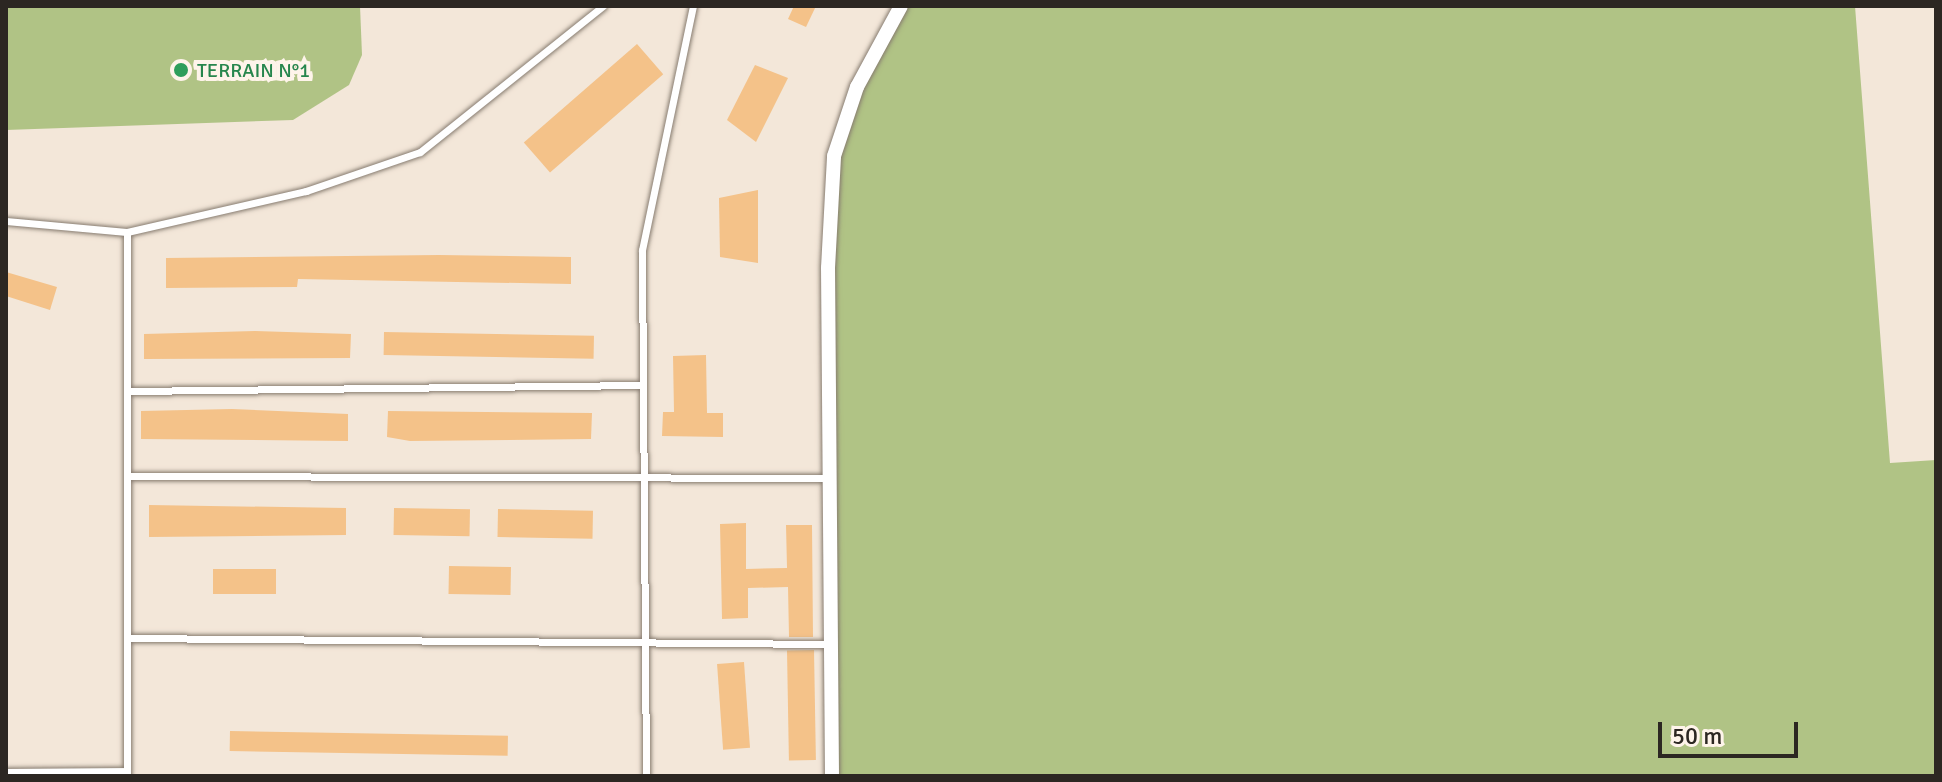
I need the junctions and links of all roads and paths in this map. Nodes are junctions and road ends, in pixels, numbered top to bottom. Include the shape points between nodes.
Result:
1 (603, 6) edge
2 (693, 6) edge
3 (901, 6) edge
4 (6, 221) edge
5 (127, 232) junction
6 (643, 385) junction
7 (130, 391) junction
8 (645, 473) junction
9 (129, 476) junction
10 (830, 478) junction
11 (128, 638) junction
12 (646, 643) junction
13 (831, 644) junction
14 (6, 772) edge
15 (127, 774) edge
16 (646, 776) edge
17 (832, 776) edge

1 - 5 lane via 420,152 306,191
2 - 6 lane via 642,250
3 - 10 street via 857,87 834,156 828,268
4 - 5 lane
5 - 7 lane
6 - 7 lane
6 - 8 lane
7 - 9 lane
8 - 9 lane
8 - 10 lane
8 - 12 lane
9 - 11 lane
10 - 13 street
11 - 12 lane
11 - 15 lane
12 - 13 lane
12 - 16 lane
13 - 17 street
14 - 15 lane

